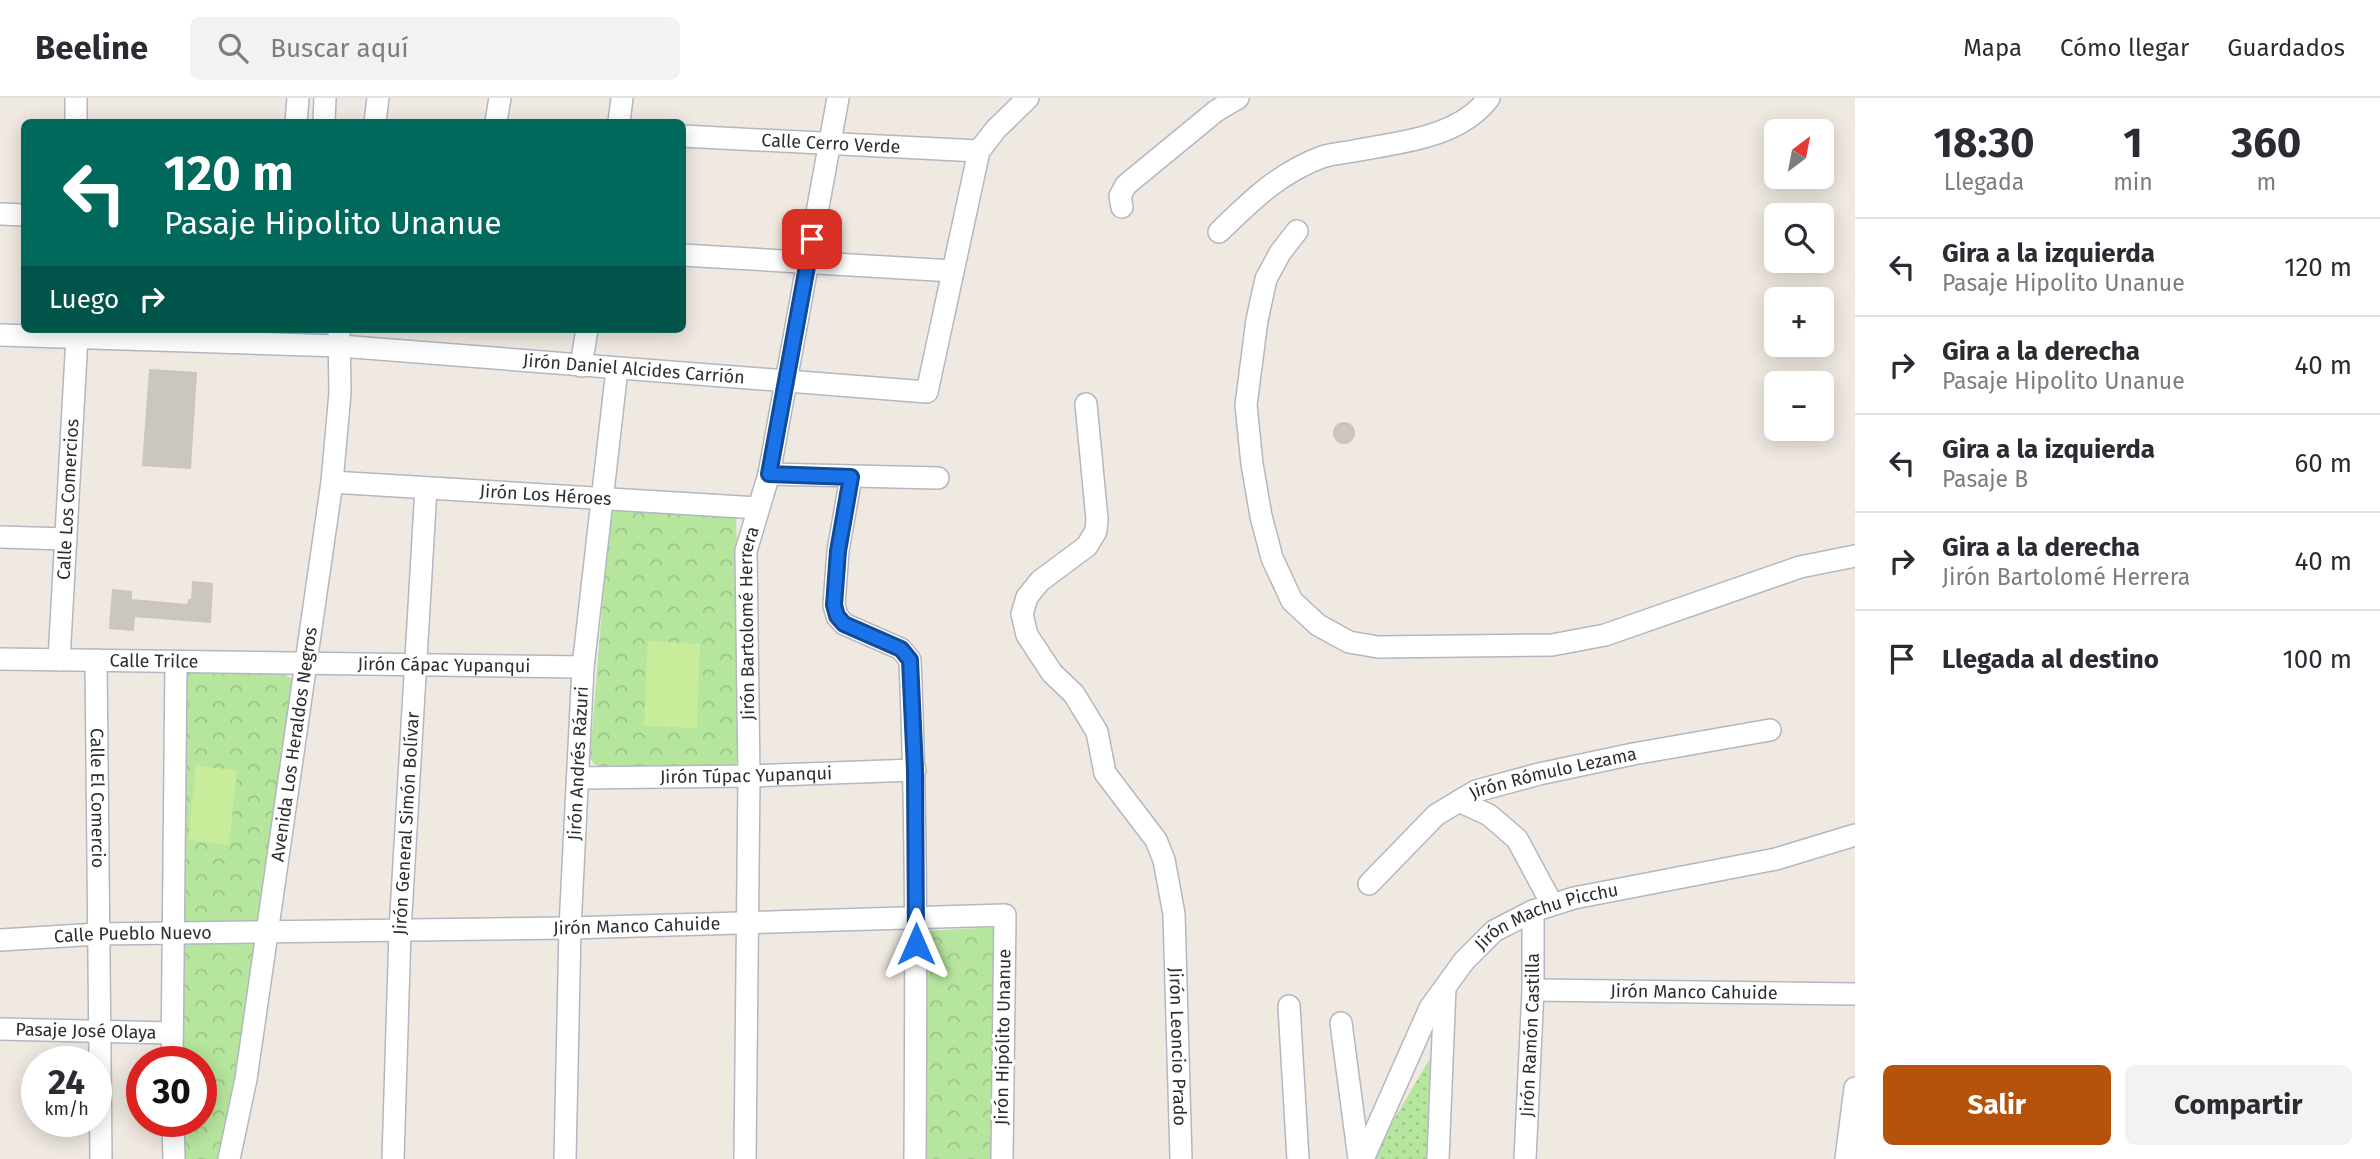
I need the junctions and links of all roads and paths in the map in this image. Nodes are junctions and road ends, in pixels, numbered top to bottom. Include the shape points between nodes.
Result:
1 (76, 98) edge
2 (298, 98) edge
3 (325, 98) edge
4 (378, 98) edge
5 (500, 98) edge
6 (622, 98) edge
7 (838, 98) edge
8 (1027, 98) edge
9 (1238, 98) edge
10 (1489, 98) edge
11 (76, 119) edge
12 (296, 119) edge
13 (324, 119) edge
14 (375, 119) edge
15 (496, 119) edge
16 (619, 119) edge
17 (686, 136) edge
18 (830, 142) junction
19 (979, 151) junction
20 (1122, 207) dead end
21 (0, 214) edge
22 (21, 215) edge
23 (1297, 231) dead end
24 (1219, 232) dead end
25 (686, 255) edge
26 (808, 263) junction
27 (953, 271) junction
28 (586, 333) edge
29 (161, 334) edge
30 (0, 335) edge
31 (278, 336) edge
32 (77, 337) junction
33 (340, 338) edge
34 (582, 366) junction
35 (617, 369) junction
36 (786, 382) junction
37 (1086, 404) dead end
38 (769, 474) junction
39 (851, 477) junction
40 (938, 478) dead end
41 (332, 482) junction
42 (426, 488) junction
43 (603, 499) junction
44 (758, 508) junction
45 (0, 537) edge
46 (66, 539) junction
47 (1855, 556) edge
48 (0, 659) edge
49 (59, 660) junction
50 (96, 660) junction
51 (176, 662) junction
52 (307, 663) junction
53 (415, 665) junction
54 (583, 667) junction
55 (1770, 730) dead end
56 (915, 770) junction
57 (749, 776) junction
58 (578, 778) junction
59 (1459, 801) junction
60 (1855, 835) edge
61 (1370, 884) dead end
62 (1543, 908) junction
63 (1005, 915) joint
64 (916, 917) junction
65 (747, 923) junction
66 (570, 928) junction
67 (400, 931) junction
68 (267, 933) junction
69 (98, 934) junction
70 (172, 934) junction
71 (0, 940) edge
72 (1445, 988) junction
73 (1533, 990) junction
74 (1855, 994) edge
75 (1289, 1006) dead end
76 (1342, 1023) dead end
77 (0, 1029) edge
78 (99, 1031) junction
79 (172, 1033) junction
80 (172, 1046) edge
81 (1855, 1088) edge
82 (173, 1137) edge
83 (101, 1159) edge
84 (174, 1159) edge
85 (229, 1159) edge
86 (393, 1159) edge
87 (565, 1159) edge
88 (745, 1159) edge
89 (915, 1159) edge
90 (1002, 1159) edge
91 (1181, 1159) edge
92 (1298, 1159) edge
93 (1361, 1159) edge
94 (1438, 1159) edge
95 (1525, 1159) edge
96 (1846, 1159) edge

1 - 11 street
2 - 12 street
3 - 13 street
4 - 14 street
5 - 15 street
6 - 16 street
7 - 18 street, Jirón Bartolomé Herrera
8 - 19 street
9 - 20 street via 1126,186 1120,196
10 - 24 street via 1464,122 1412,140 1324,156 1290,172 1261,191
17 - 18 street, Calle Cerro Verde
18 - 19 street, Calle Cerro Verde
18 - 26 street, Jirón Bartolomé Herrera
19 - 27 street
21 - 22 street
23 - 47 street via 1266,279 1246,405 1252,464 1272,558 1292,601 1318,625 1349,642 1378,647 1552,645 1605,635 1800,567
25 - 26 street
26 - 27 street
26 - 36 street, Jirón Bartolomé Herrera
27 - 36 street, Jirón Daniel Alcides Carrión via 927,392
28 - 34 street
29 - 31 street, Jirón Daniel Alcides Carrión
29 - 32 street, Jirón Daniel Alcides Carrión
30 - 32 street, Jirón Daniel Alcides Carrión
31 - 33 street, Jirón Daniel Alcides Carrión
32 - 46 street, Calle Los Comercios
33 - 34 street, Jirón Daniel Alcides Carrión
33 - 41 street, Avenida Los Heraldos Negros
34 - 35 street, Jirón Daniel Alcides Carrión
35 - 36 street, Jirón Daniel Alcides Carrión
35 - 43 street, Jirón Andrés Rázuri
36 - 38 street, Jirón Bartolomé Herrera
37 - 91 street, Jirón Leoncio Prado via 1096,531 1087,546 1040,581 1027,597 1022,614 1027,635 1052,673 1074,694 1097,732 1105,773 1156,840 1164,860 1174,914
38 - 39 street
38 - 44 street, Jirón Bartolomé Herrera
39 - 40 street
39 - 56 street via 834,605 844,624 901,649 910,660
41 - 42 street, Jirón Los Héroes
41 - 52 street, Avenida Los Heraldos Negros
42 - 43 street, Jirón Los Héroes
42 - 53 street, Jirón General Simón Bolívar
43 - 44 street, Jirón Los Héroes
43 - 54 street, Jirón Andrés Rázuri
44 - 57 street, Jirón Bartolomé Herrera via 746,551
45 - 46 street
46 - 49 street, Calle Los Comercios
48 - 49 street, Calle Trilce
49 - 50 street, Calle Trilce
50 - 51 street, Calle Trilce
50 - 69 street, Calle El Comercio
51 - 52 street, Calle Trilce
51 - 70 street
52 - 53 street, Jirón Cápac Yupanqui
52 - 68 street, Avenida Los Heraldos Negros
53 - 54 street, Jirón Cápac Yupanqui
53 - 67 street, Jirón General Simón Bolívar
54 - 58 street, Jirón Andrés Rázuri
55 - 59 street, Jirón Rómulo Lezama via 1539,774 1476,791
56 - 57 street, Jirón Túpac Yupanqui
56 - 64 street
57 - 58 street, Jirón Túpac Yupanqui
57 - 65 street, Jirón Bartolomé Herrera
58 - 66 street, Jirón Andrés Rázuri
59 - 61 street, Jirón Rómulo Lezama via 1436,815
59 - 62 street via 1489,815 1517,839
60 - 62 street, Jirón Machu Picchu via 1776,859
62 - 72 street, Jirón Machu Picchu via 1494,931
62 - 73 street, Jirón Ramón Castilla
63 - 64 street, Jirón Manco Cahuide
63 - 90 street, Jirón Hipólito Unanue
64 - 65 street, Jirón Manco Cahuide
64 - 89 street
65 - 66 street, Jirón Manco Cahuide
65 - 88 street, Jirón Bartolomé Herrera
66 - 67 street, Jirón Manco Cahuide
66 - 87 street, Jirón Andrés Rázuri
67 - 68 street, Jirón Manco Cahuide
67 - 86 street, Jirón General Simón Bolívar
68 - 70 street, Calle Pueblo Nuevo
68 - 85 street, Avenida Los Heraldos Negros
69 - 70 street, Calle Pueblo Nuevo
69 - 71 street, Calle Pueblo Nuevo
69 - 78 street, Calle El Comercio
70 - 79 street
72 - 93 street, Jirón Machu Picchu via 1430,1008
72 - 94 street
73 - 74 street, Jirón Manco Cahuide
73 - 95 street, Jirón Ramón Castilla
75 - 92 street
76 - 93 street
77 - 78 street, Pasaje José Olaya
78 - 79 street, Pasaje José Olaya
78 - 83 street, Calle El Comercio
79 - 80 street
81 - 96 street
82 - 84 street

